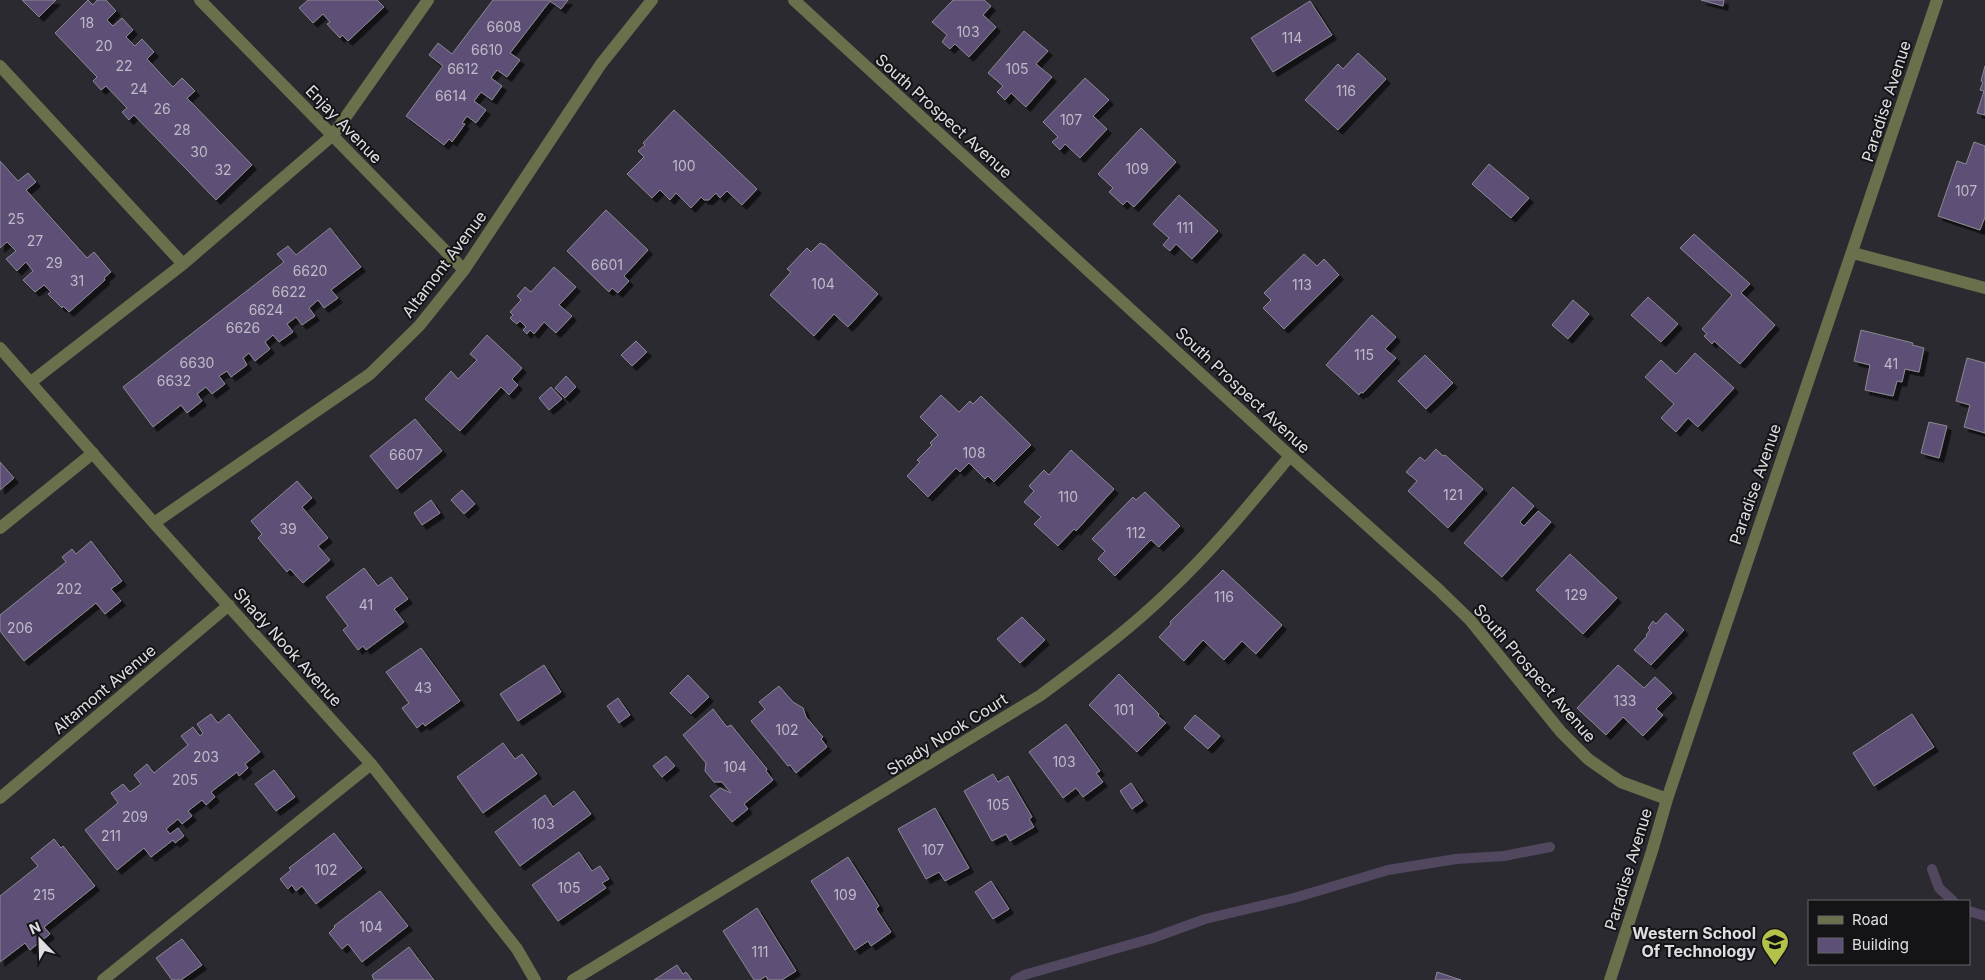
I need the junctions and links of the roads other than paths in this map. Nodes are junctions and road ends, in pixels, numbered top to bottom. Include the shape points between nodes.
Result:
1 (200, 0) edge
2 (428, 0) edge
3 (652, 0) edge
4 (794, 0) edge
5 (1937, 0) edge
6 (0, 66) edge
7 (332, 135) junction
8 (1853, 253) junction
9 (183, 264) junction
10 (464, 270) junction
11 (1985, 288) edge
12 (0, 348) edge
13 (31, 382) junction
14 (93, 453) junction
15 (1290, 456) junction
16 (154, 523) junction
17 (0, 528) edge
18 (229, 605) junction
19 (371, 764) junction
20 (0, 798) edge
21 (1666, 799) junction
22 (103, 980) edge
23 (535, 980) edge
24 (573, 980) edge
25 (1610, 980) edge

1 - 7 street, Enjay Avenue
2 - 7 street
3 - 10 street, Altamont Avenue via 601,64
4 - 15 street, South Prospect Avenue
5 - 8 street, Paradise Avenue
6 - 9 street
7 - 9 street
7 - 10 street, Enjay Avenue
8 - 11 street
8 - 21 street, Paradise Avenue
9 - 13 street
10 - 16 street, Altamont Avenue via 419,326 370,374
12 - 13 street, Shady Nook Avenue
13 - 14 street, Shady Nook Avenue
14 - 16 street, Shady Nook Avenue
14 - 17 street
15 - 21 street, South Prospect Avenue via 1470,620 1561,732 1588,760 1621,782
15 - 24 street, Shady Nook Court via 1226,532 1168,592 1041,695
16 - 18 street, Shady Nook Avenue
18 - 19 street, Shady Nook Avenue
18 - 20 street, Altamont Avenue
19 - 22 street
19 - 23 street, Shady Nook Avenue via 517,949
21 - 25 street, Paradise Avenue

